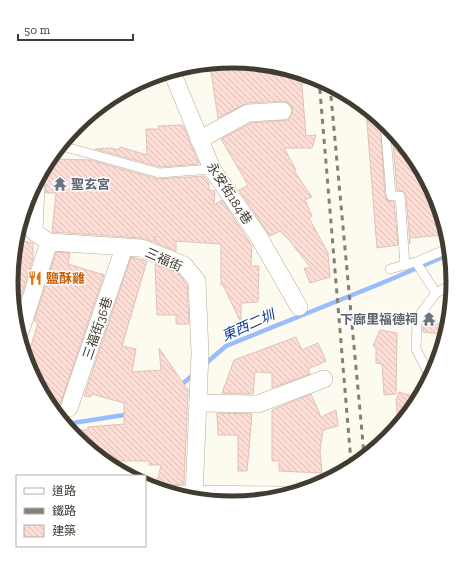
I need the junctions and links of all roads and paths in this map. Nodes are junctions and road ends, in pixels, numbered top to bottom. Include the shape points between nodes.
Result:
1 (174, 76) edge
2 (283, 111) dead end
3 (386, 133) edge
4 (199, 140) junction
5 (65, 147) edge
6 (212, 169) junction
7 (33, 203) edge
8 (28, 232) edge
9 (49, 242) junction
10 (124, 248) junction
11 (443, 250) edge
12 (416, 262) junction
13 (405, 265) junction
14 (390, 269) dead end
15 (446, 288) edge
16 (436, 293) junction
17 (300, 307) dead end
18 (22, 324) edge
19 (427, 370) edge
20 (324, 379) dead end
21 (198, 403) junction
22 (69, 408) dead end
23 (272, 491) edge
24 (194, 492) edge
25 (199, 493) edge

1 - 4 street, 永安街184巷
2 - 4 street via 248,113
3 - 13 lane via 391,196 400,196
4 - 6 street, 永安街184巷
5 - 6 lane via 159,173
6 - 17 street, 永安街184巷 via 257,234
7 - 8 street, 三福街
8 - 9 street, 三福街
9 - 10 street, 三福街
9 - 18 street
10 - 21 street, 三福街 via 141,248 184,265 197,281 200,353
10 - 22 street, 三福街36巷
11 - 12 lane
12 - 13 lane
12 - 16 lane
13 - 14 lane
15 - 16 lane
16 - 19 lane via 421,313 416,332 416,349
20 - 21 street via 258,404
21 - 24 street, 三福街
23 - 25 lane

